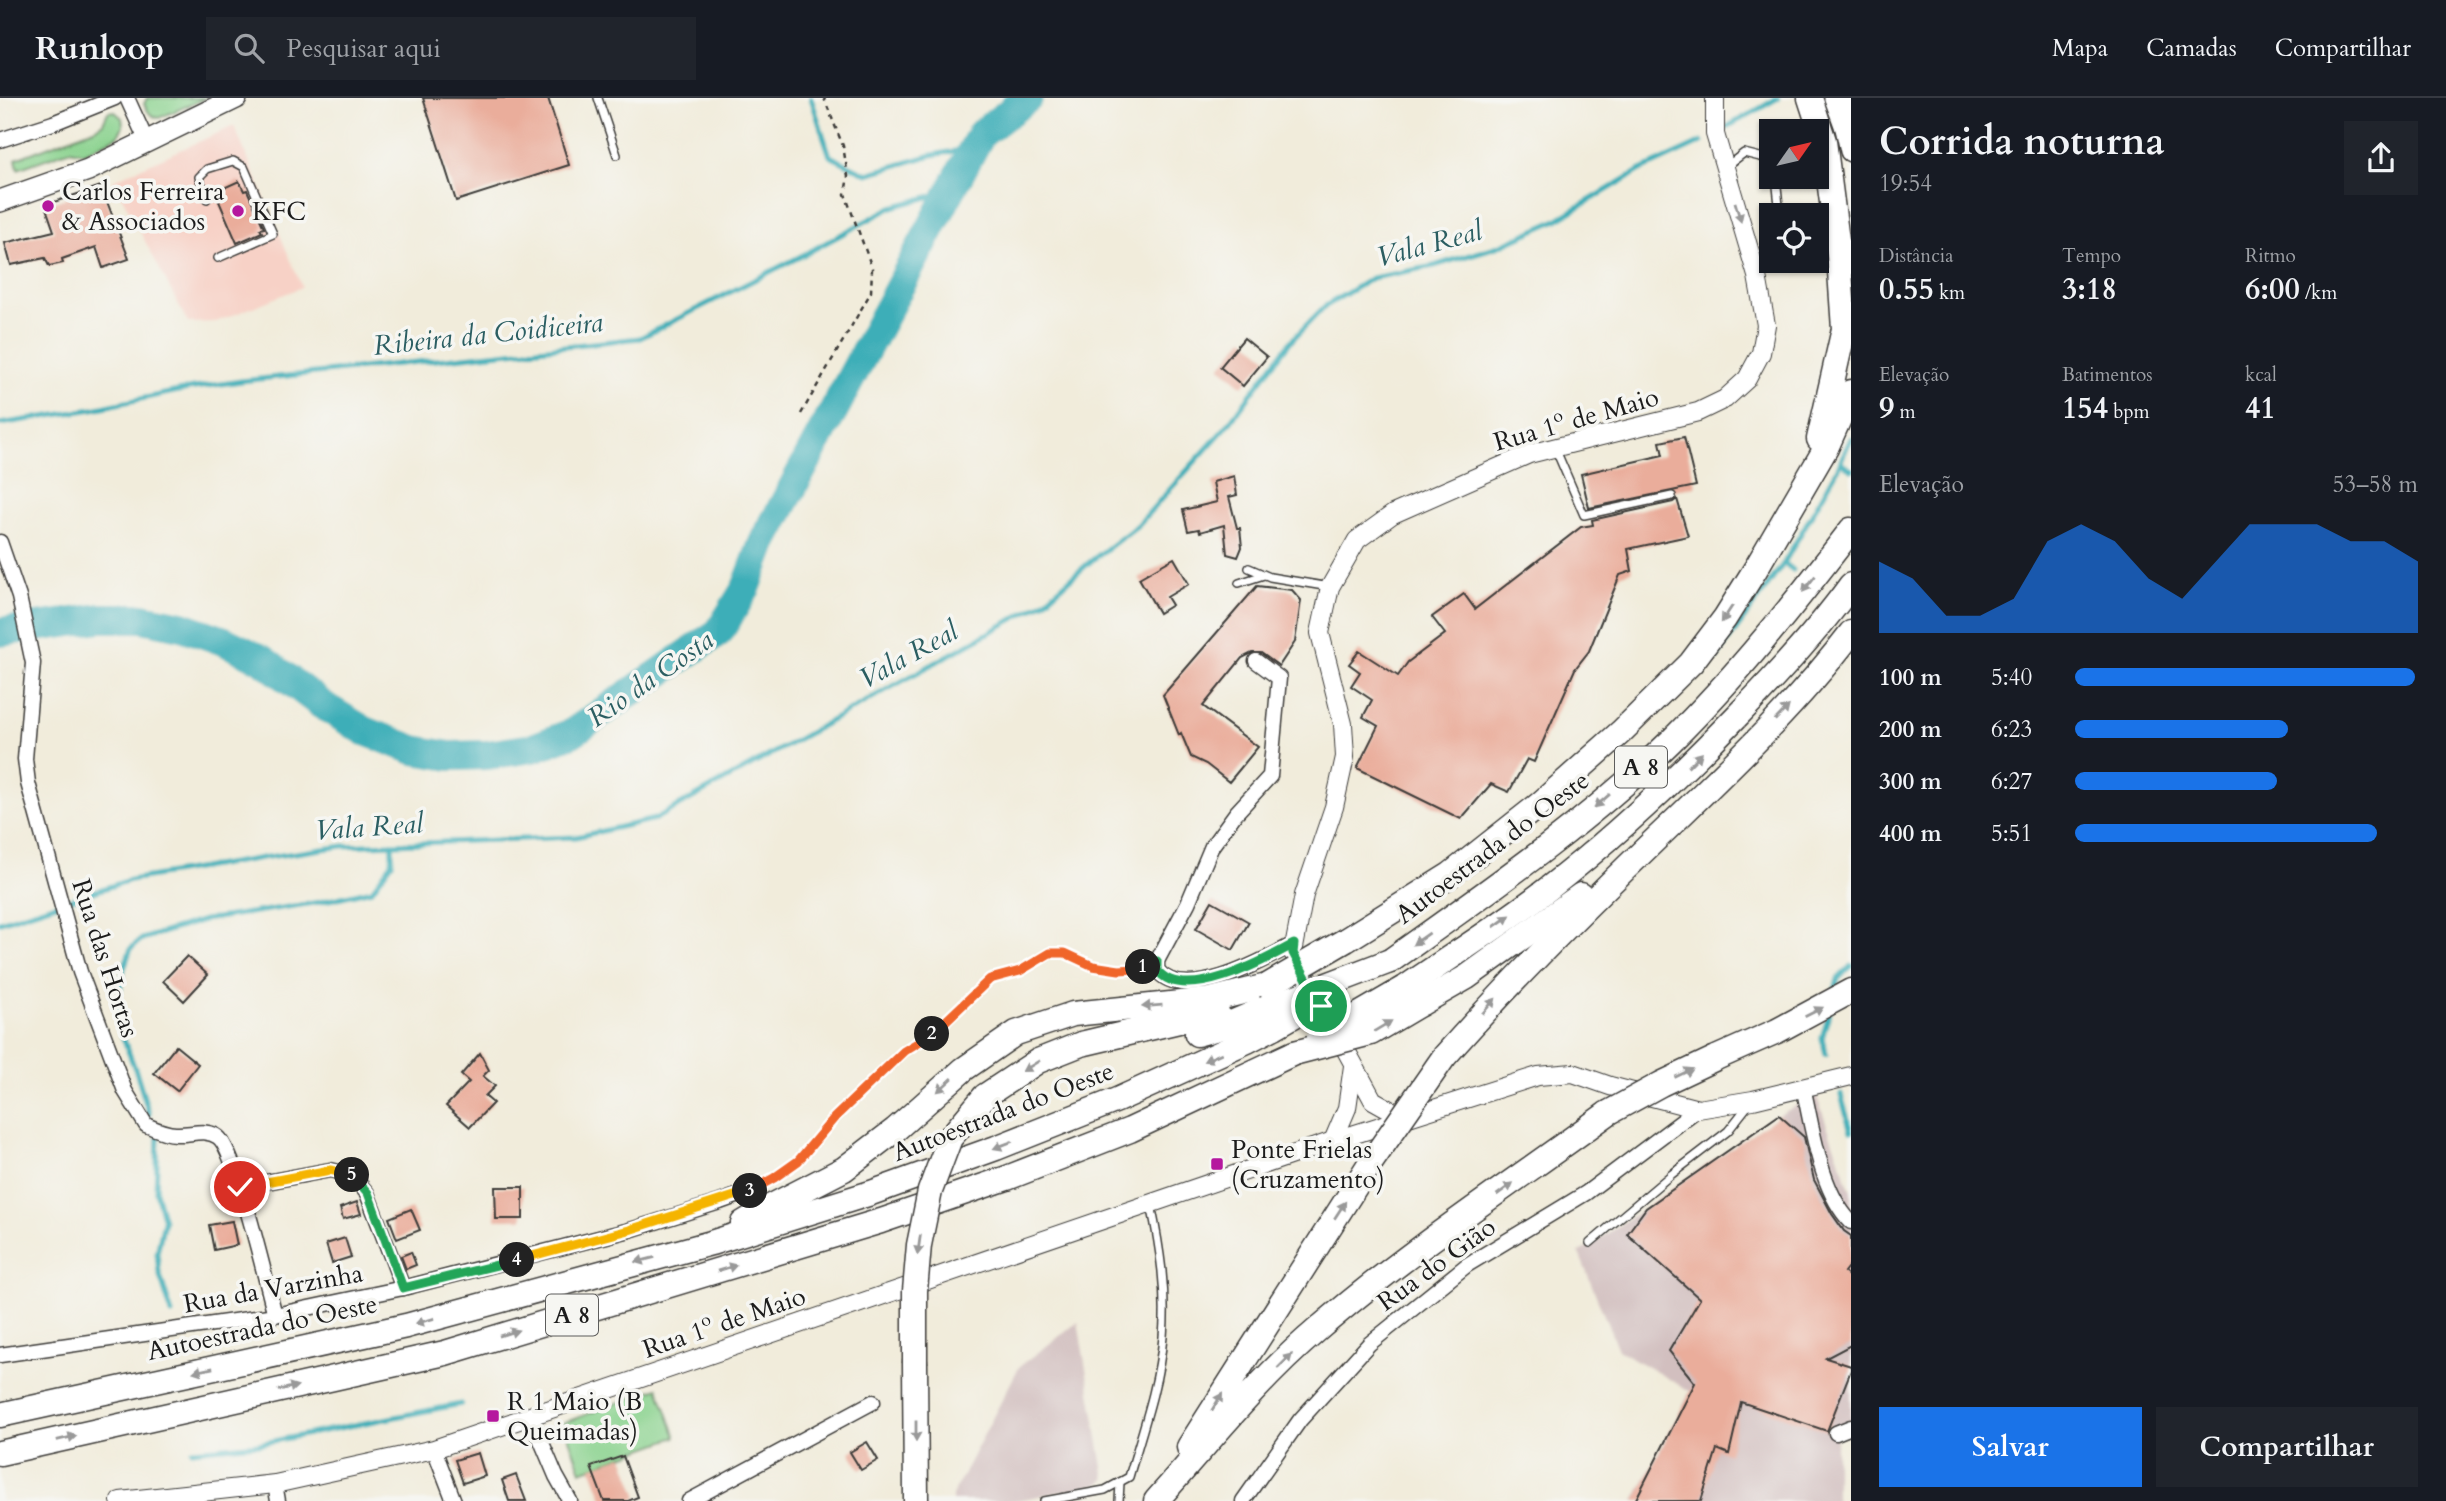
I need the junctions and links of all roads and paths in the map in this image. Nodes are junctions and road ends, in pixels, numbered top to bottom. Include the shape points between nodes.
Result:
1 (115, 98) edge
2 (127, 98) edge
3 (236, 98) edge
4 (598, 98) edge
5 (824, 98) edge
6 (1715, 98) edge
7 (1810, 98) edge
8 (1835, 98) edge
9 (1851, 106) edge
10 (1846, 128) junction
11 (0, 140) edge
12 (147, 142) junction
13 (1851, 151) edge
14 (617, 155) dead end
15 (1759, 157) edge
16 (1725, 167) junction
17 (207, 199) dead end
18 (0, 201) edge
19 (218, 258) dead end
20 (1759, 272) edge
21 (1757, 276) junction
22 (1851, 391) edge
23 (801, 414) dead end
24 (1555, 448) junction
25 (1811, 471) junction
26 (1672, 496) dead end
27 (1851, 530) edge
28 (0, 542) edge
29 (1249, 568) dead end
30 (1264, 575) junction
31 (1239, 583) dead end
32 (1851, 585) edge
33 (1330, 587) junction
34 (1851, 633) edge
35 (1256, 661) dead end
36 (1682, 814) junction
37 (1294, 944) junction
38 (1157, 961) junction
39 (1851, 991) edge
40 (1413, 996) junction
41 (1268, 1007) junction
42 (1353, 1066) junction
43 (1849, 1077) edge
44 (1803, 1087) junction
45 (1373, 1100) junction
46 (1753, 1100) junction
47 (1347, 1108) junction
48 (1698, 1109) junction
49 (1405, 1118) junction
50 (1366, 1130) junction
51 (1333, 1142) junction
52 (240, 1187) junction
53 (752, 1190) joint
54 (1151, 1203) junction
55 (1851, 1222) edge
56 (711, 1243) junction
57 (1590, 1243) dead end
58 (403, 1288) junction
59 (275, 1315) junction
60 (0, 1354) edge
61 (873, 1402) dead end
62 (0, 1415) edge
63 (531, 1417) junction
64 (1851, 1427) edge
65 (1836, 1433) dead end
66 (434, 1449) junction
67 (0, 1453) edge
68 (1120, 1482) junction
69 (276, 1492) edge
70 (120, 1501) edge
71 (454, 1501) edge
72 (570, 1501) edge
73 (688, 1501) edge
74 (916, 1501) edge
75 (1045, 1501) edge
76 (1119, 1501) edge
77 (1155, 1501) edge
78 (1243, 1501) edge

1 - 11 street
2 - 12 street
3 - 12 main road
4 - 14 lane
5 - 23 path via 843,146 848,176 845,194 872,268 871,292
6 - 16 street, Rua 1º de Maio via 1714,134
7 - 25 highway via 1824,141 1844,330
8 - 10 main road
9 - 10 main road
10 - 13 main road
12 - 18 main road via 88,170
15 - 16 lane via 1744,153
16 -> 21 street, Rua 1º de Maio
17 - 19 lane via 199,177 206,169 233,161 244,167 273,234
20 - 21 lane
21 - 24 street, Rua 1º de Maio via 1766,325 1761,353 1747,379 1725,399 1698,412
22 - 25 highway
24 - 26 lane via 1584,515
24 - 33 street, Rua 1º de Maio via 1530,454 1393,514 1357,540
25 -> 41 highway, bridge via 1725,618 1691,663 1540,804 1450,875 1346,940
27 -> 41 highway, Autoestrada do Oeste / A 8, bridge via 1742,666 1671,741 1527,864 1390,961
28 - 52 street, Rua das Hortas via 19,597 33,663 25,758 28,783 80,972 136,1114 158,1130 208,1132 219,1137 227,1147
29 - 30 lane
30 - 31 lane
30 - 33 lane
40 -> 32 highway, A 8 via 1620,830 1690,765 1765,687
33 - 37 street, Rua 1º de Maio via 1320,633 1342,724 1345,757
36 -> 34 highway via 1819,676
35 - 38 street via 1279,678 1269,776 1212,846
36 - 40 highway via 1566,907 1467,977
77 -> 36 highway, bridge via 1369,1165 1444,1057 1499,995
37 - 38 street via 1227,976 1201,982 1178,983 1162,977
37 - 42 street via 1293,953
38 - 53 path via 1119,970 1093,966 1065,953 1050,953 1020,971 990,979 935,1032 904,1051 835,1117 798,1161
77 -> 39 highway, bridge via 1260,1385 1315,1331 1371,1286 1608,1113
67 -> 40 highway, A 8, bridge via 445,1353 881,1221 1130,1130 1294,1053 1371,1033
41 -> 56 highway, Autoestrada do Oeste / A 8 via 1247,1041 1117,1100 871,1193
41 -> 56 highway via 1209,1000 1073,1014 1016,1033 964,1069 844,1169
41 -> 74 highway, bridge via 1189,1037 1081,1044 1038,1061 985,1096 950,1138 930,1191 919,1245
42 - 45 street
42 - 47 street
43 - 44 street
44 - 46 street
44 - 55 street via 1829,1188
45 - 49 street
45 - 50 street
46 - 48 street
46 - 57 lane via 1728,1132
47 - 50 street
47 - 51 street
48 - 49 street, Rua 1º de Maio via 1573,1073 1538,1076
48 - 78 street, Rua do Gião via 1586,1193 1468,1265 1369,1344 1300,1420
49 - 50 street, Rua 1º de Maio
50 - 51 street, Rua 1º de Maio
51 - 54 street, Rua 1º de Maio
52 - 58 street via 330,1170 352,1175 368,1193
52 - 59 street, Rua das Hortas
53 - 58 street, Rua da Varzinha via 629,1230
54 - 63 street, Rua 1º de Maio
54 - 68 lane via 1163,1265 1163,1338 1135,1457 1129,1477
56 -> 62 highway, Autoestrada do Oeste / A 8 via 406,1326
58 - 59 street, Rua da Varzinha
59 - 60 street, Rua da Varzinha
61 - 73 street
63 - 66 street, Rua 1º de Maio
63 - 72 street
64 - 65 street
66 - 69 street, Rua 1º de Maio
66 - 71 street
68 - 75 lane via 1105,1490
68 - 76 lane
69 - 70 street, Rua 1º de Maio

